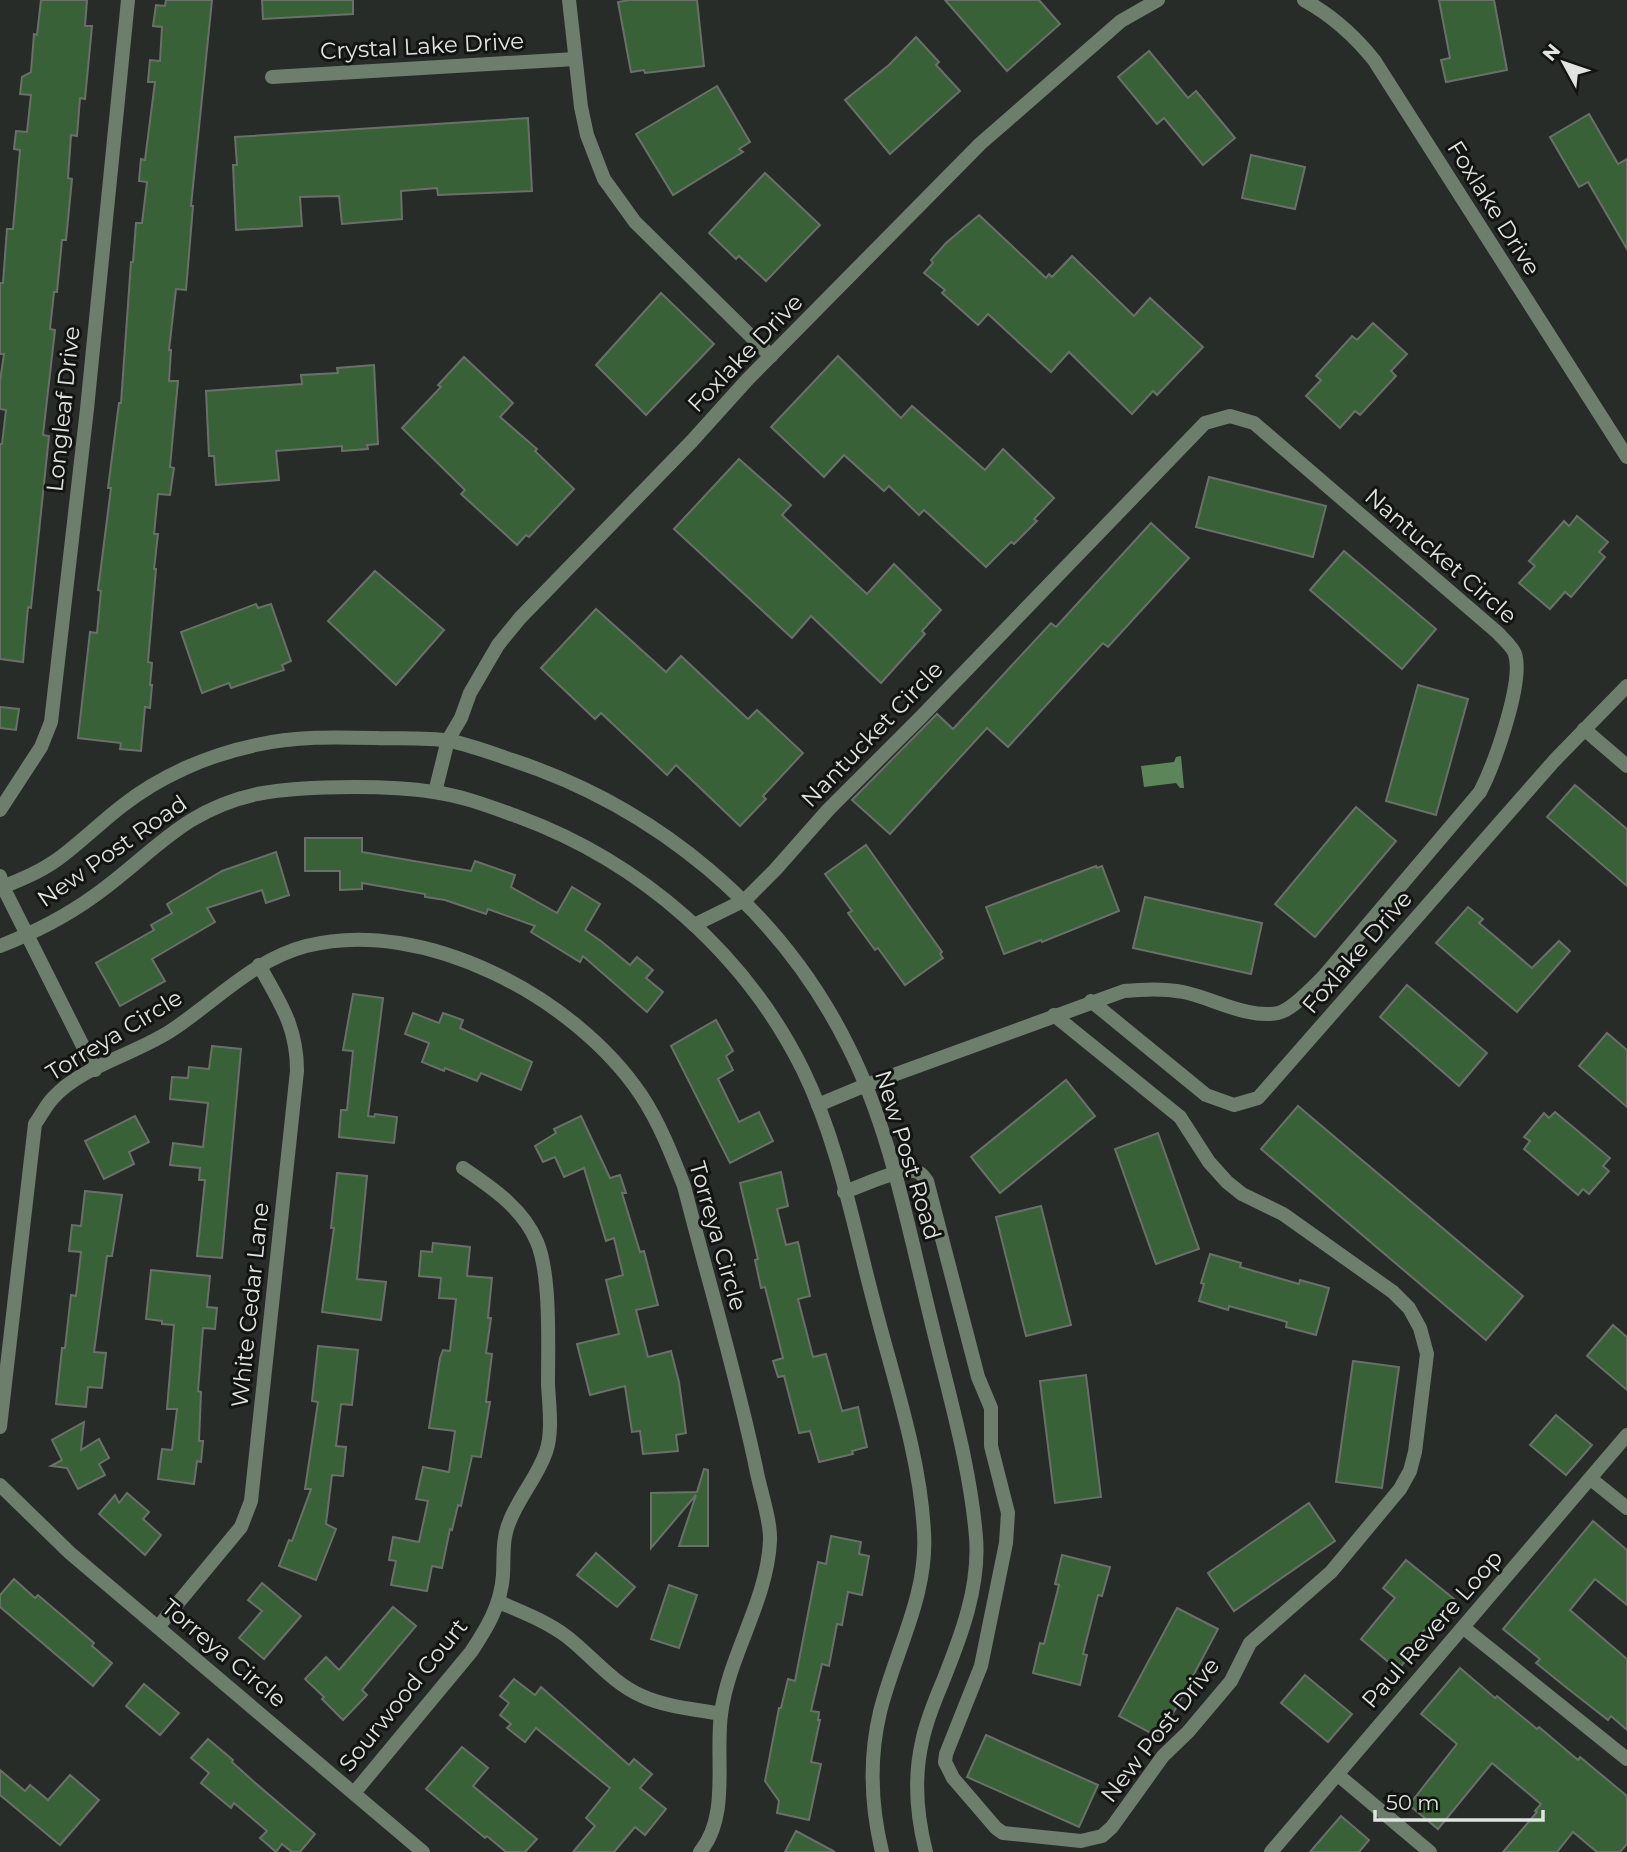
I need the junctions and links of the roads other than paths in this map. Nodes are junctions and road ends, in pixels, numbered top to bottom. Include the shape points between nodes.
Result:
1 (128, 0) edge
2 (569, 0) edge
3 (1158, 0) edge
4 (1304, 0) edge
5 (575, 59) junction
6 (272, 77) dead end
7 (771, 356) junction
8 (1627, 457) edge
9 (1627, 685) edge
10 (1584, 729) junction
11 (447, 740) junction
12 (1627, 766) edge
13 (435, 792) junction
14 (0, 810) edge
15 (1, 884) edge
16 (745, 900) junction
17 (694, 925) junction
18 (27, 934) junction
19 (0, 946) edge
20 (260, 965) junction
21 (1091, 1001) junction
22 (1054, 1015) junction
23 (95, 1070) junction
24 (866, 1085) junction
25 (818, 1105) junction
26 (463, 1168) dead end
27 (894, 1174) junction
28 (844, 1192) junction
29 (0, 1427) edge
30 (1627, 1435) edge
31 (1591, 1479) junction
32 (0, 1485) edge
33 (1627, 1508) edge
34 (499, 1602) junction
35 (158, 1627) junction
36 (1464, 1628) junction
37 (721, 1714) junction
38 (1627, 1759) edge
39 (1338, 1775) junction
40 (354, 1793) junction
41 (423, 1852) edge
42 (699, 1852) edge
43 (882, 1852) edge
44 (926, 1852) edge
45 (1271, 1852) edge
46 (1430, 1852) edge

1 - 14 street, Longleaf Drive via 51,722 41,747
2 - 5 street
3 - 7 street, Foxlake Drive via 1121,22 980,144
4 - 8 street, Foxlake Drive via 1354,35 1374,60
5 - 6 street, Crystal Lake Drive
5 - 7 street via 587,135 618,201
7 - 11 street, Foxlake Drive via 520,618 482,670
9 - 10 street, Foxlake Drive
10 - 12 street
10 - 21 street, Foxlake Drive via 1258,1098 1234,1105 1206,1095
11 - 13 street, Foxlake Drive
11 - 15 street, New Post Road via 313,737 228,752 172,775 126,803 57,861 33,875
11 - 16 street, New Post Road via 544,770 611,801 691,854
13 - 17 street, New Post Road via 497,808 579,843 646,884
13 - 18 street, New Post Road via 321,787 223,804 191,819 96,894
15 - 18 street
16 - 17 street, Nantucket Circle
16 - 21 street, Nantucket Circle via 1205,423 1230,416 1254,423 1515,652 1518,678 1493,767 1480,792 1324,976 1280,1013 1254,1013 1184,992 1154,989 1124,991
16 - 24 street, New Post Road via 818,993
17 - 25 street, New Post Road via 761,1000 792,1048
18 - 19 street, New Post Road
18 - 23 street
20 - 23 street, Torreya Circle via 173,1030
20 - 35 street, White Cedar Lane via 290,1022 297,1046 297,1071 251,1501 241,1527
20 - 37 street, Torreya Circle via 306,946 356,940 453,957 508,979 553,1006 598,1045 641,1096 684,1186 751,1445 770,1538 767,1568 733,1662
21 - 22 street, Nantucket Circle
22 - 24 street, Nantucket Circle
22 - 27 street, New Post Drive via 1180,1117 1227,1182 1283,1214 1393,1292 1420,1328 1427,1354 1415,1452 1400,1489 1331,1572 1250,1643 1231,1681 1163,1756 1118,1821 1092,1840 1003,1833 953,1778 945,1762 981,1666 1008,1513 991,1446 991,1408 978,1377 927,1181 917,1172
23 - 29 street, Torreya Circle via 53,1098 35,1124
24 - 25 street, Nantucket Circle
24 - 27 street, New Post Road
25 - 28 street, New Post Road
26 - 34 street, Sourwood Court via 505,1198 526,1222 538,1242 544,1269 547,1450 508,1523
27 - 28 street
27 - 44 street, New Post Road via 963,1452 977,1542 965,1622 922,1741 918,1806
28 - 43 street, New Post Road via 903,1416 923,1516 924,1567 918,1600 881,1708 874,1743 873,1805
30 - 31 street, Paul Revere Loop
31 - 33 street
31 - 36 street, Paul Revere Loop
32 - 35 street, Torreya Circle via 70,1553
34 - 37 street via 566,1636 641,1696
34 - 40 street, Sourwood Court via 471,1652
35 - 40 street, Torreya Circle
36 - 38 street
36 - 39 street, Paul Revere Loop
37 - 42 street, Torreya Circle via 718,1817
39 - 45 street, Paul Revere Loop
39 - 46 street
40 - 41 street, Torreya Circle

